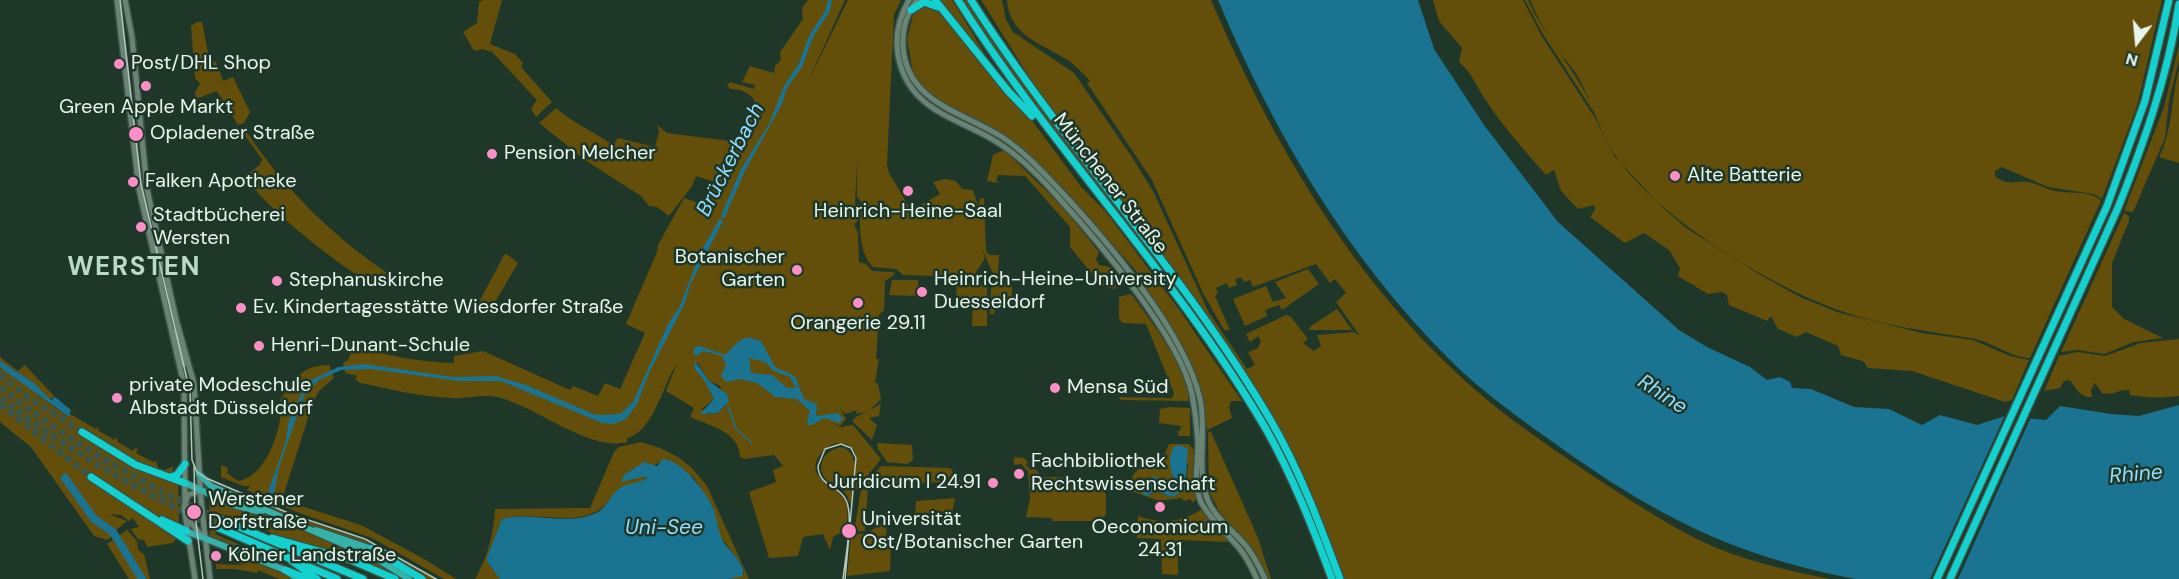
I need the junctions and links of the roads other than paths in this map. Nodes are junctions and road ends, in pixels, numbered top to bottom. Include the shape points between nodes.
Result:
1 (117, 0) edge
2 (125, 0) edge
3 (909, 0) edge
4 (917, 0) edge
5 (935, 0) edge
6 (958, 0) edge
7 (971, 0) edge
8 (2169, 0) edge
9 (2179, 4) edge
10 (911, 10) junction
11 (942, 10) junction
12 (126, 27) junction
13 (126, 80) junction
14 (137, 92) junction
15 (1052, 136) junction
16 (151, 240) junction
17 (167, 275) junction
18 (171, 327) junction
19 (184, 364) dead end
20 (82, 432) tunnel mouth
21 (185, 464) junction
22 (199, 474) junction
23 (164, 476) junction
24 (90, 477) tunnel mouth
25 (185, 483) junction
26 (200, 491) junction
27 (185, 501) junction
28 (135, 507) junction
29 (279, 518) junction
30 (202, 519) junction
31 (220, 519) tunnel mouth
32 (217, 527) tunnel mouth
33 (195, 530) junction
34 (310, 530) junction
35 (186, 531) junction
36 (260, 536) junction
37 (205, 537) junction
38 (188, 541) junction
39 (219, 543) junction
40 (372, 549) joint
41 (207, 554) junction
42 (291, 559) junction
43 (285, 570) joint
44 (195, 579) edge
45 (210, 579) edge
46 (303, 579) edge
47 (317, 579) edge
48 (338, 579) edge
49 (363, 579) edge
50 (395, 579) edge
51 (409, 579) edge
52 (422, 579) edge
53 (1257, 579) edge
54 (1264, 579) edge
55 (1332, 579) edge
56 (1340, 579) edge
57 (1937, 579) edge
58 (1950, 579) edge

1 - 12 street
2 - 12 street
3 - 53 street via 896,37 897,58 907,82 928,105 1000,144 1043,180 1104,252 1165,336 1191,392 1200,500 1239,547
4 - 10 street
5 - 11 highway
6 - 15 highway, Münchener Straße
7 - 56 highway, Münchener Straße via 1023,78 1142,232 1235,364 1291,460
8 - 57 highway via 2145,101 2111,196
9 - 58 highway via 2156,104 2125,191
10 - 11 highway via 927,2
10 - 54 street via 904,51 917,84 938,104 1001,136 1047,176 1114,253 1180,347 1201,405 1207,499 1249,550
11 - 15 highway via 1008,91
12 - 13 street
12 - 14 street
13 - 14 street via 134,80
13 - 16 street via 139,189
14 - 17 street via 147,189
15 - 55 highway, Münchener Straße via 1191,316 1244,395 1282,460
16 - 17 street via 155,239 161,269
16 - 18 street
17 - 22 street via 194,384
18 - 19 street
18 - 21 street via 186,401
20 - 23 highway via 126,460
21 - 23 highway via 174,476
21 - 25 street
22 - 26 street
22 - 29 main road via 211,486
23 - 25 highway
24 - 28 highway
25 - 26 main road
25 - 27 street
26 - 27 street via 189,494
26 - 29 main road
26 - 30 street
27 - 33 street
27 - 35 street
28 - 35 highway
28 - 38 highway
29 - 34 main road
30 - 33 street
30 - 37 street
31 - 36 highway
32 - 42 highway
33 - 35 street
33 - 37 street
34 - 40 main road
34 - 51 main road via 377,559
35 - 37 main road
35 - 38 street
36 - 49 highway
36 - 50 highway via 344,557
37 - 39 main road
37 - 41 street
38 - 44 street
39 - 41 street
39 - 43 main road
40 - 52 highway
41 - 45 street
42 - 47 highway
42 - 48 highway
43 - 46 highway

